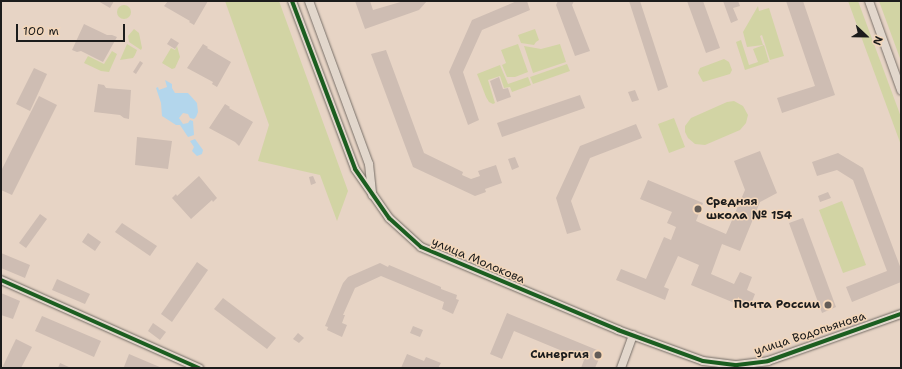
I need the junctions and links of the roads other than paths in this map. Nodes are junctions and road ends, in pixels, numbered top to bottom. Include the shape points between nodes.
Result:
1 (292, 1) edge
2 (310, 1) edge
3 (869, 1) edge
4 (901, 90) edge
5 (372, 196) junction
6 (1, 280) edge
7 (901, 314) edge
8 (633, 335) junction
9 (199, 368) edge
10 (621, 368) edge

1 - 5 street, улица Молокова via 355,169
2 - 5 street via 369,164
3 - 4 street
5 - 8 street, улица Молокова via 389,218 421,247
6 - 9 street
7 - 8 street, улица Водопьянова via 768,361 737,365 703,361
8 - 10 street

